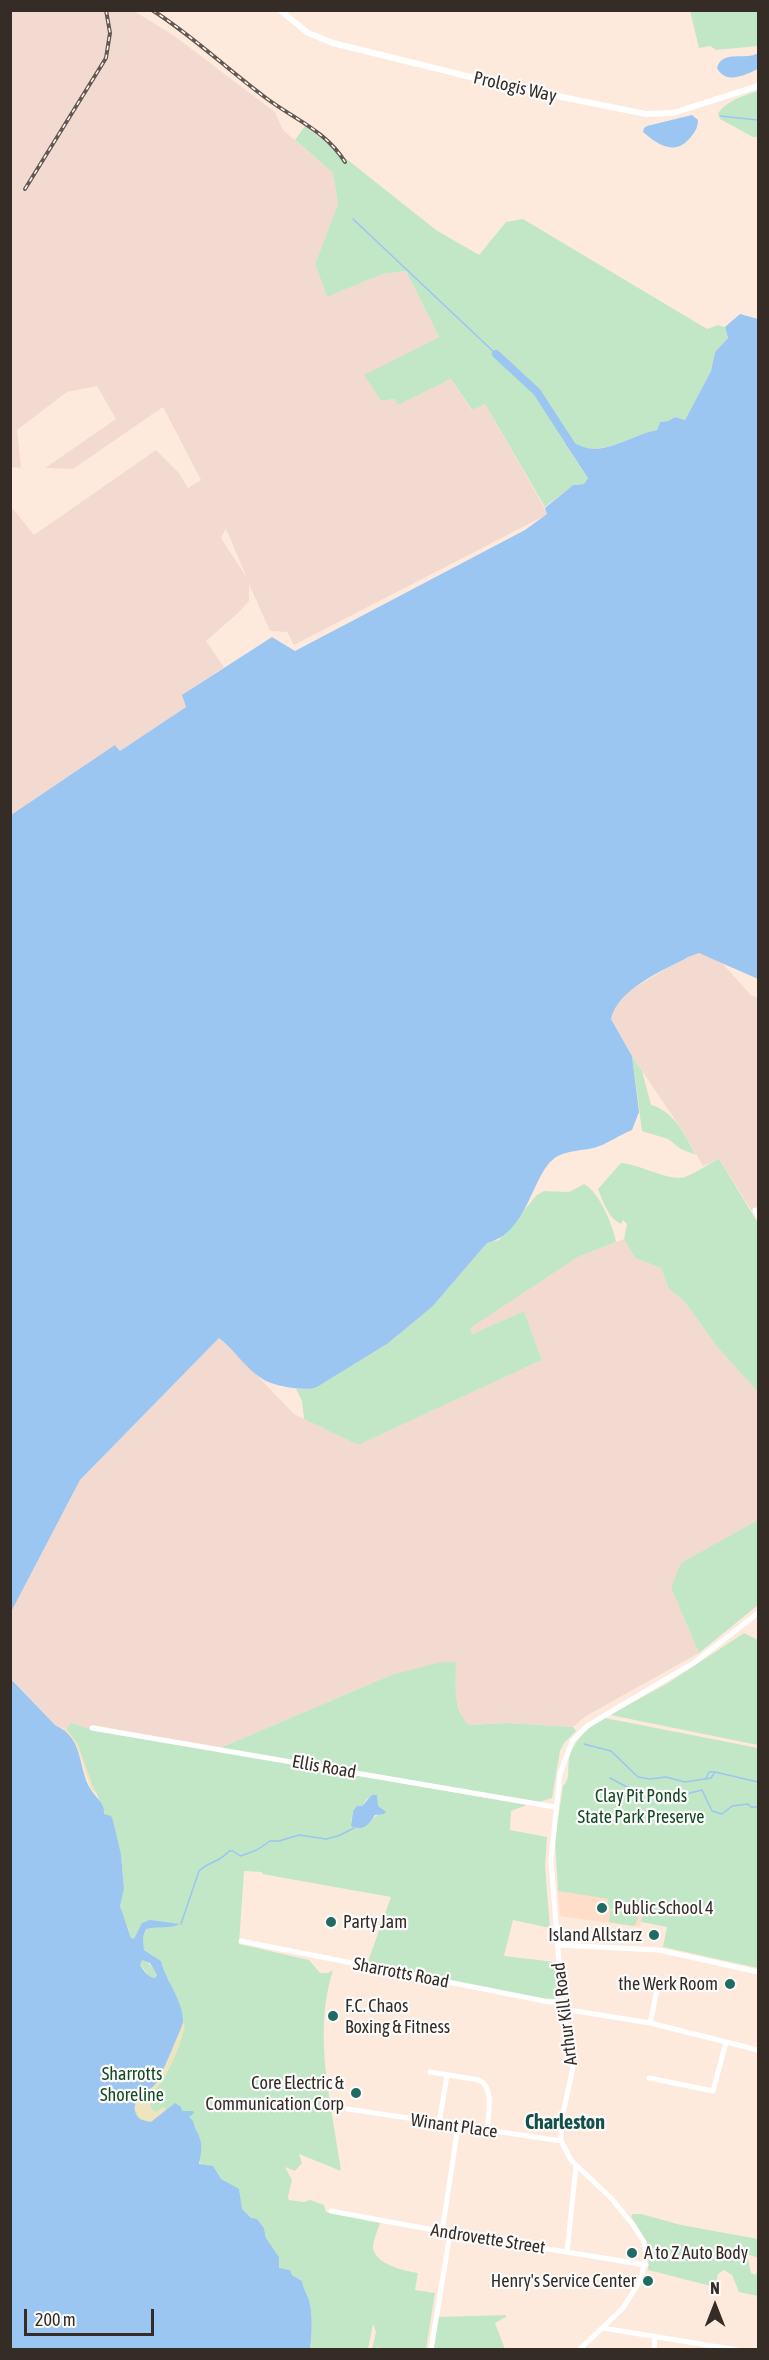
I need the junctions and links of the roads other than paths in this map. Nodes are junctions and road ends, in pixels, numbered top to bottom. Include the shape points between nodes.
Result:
1 (280, 10) edge
2 (759, 86) edge
3 (759, 1613) edge
4 (92, 1728) dead end
5 (555, 1807) junction
6 (241, 1941) dead end
7 (558, 1945) junction
8 (759, 1972) edge
9 (688, 1986) dead end
10 (562, 2001) junction
11 (563, 2009) junction
12 (650, 2023) junction
13 (726, 2042) junction
14 (759, 2050) edge
15 (430, 2072) dead end
16 (447, 2075) junction
17 (649, 2078) dead end
18 (348, 2109) dead end
19 (439, 2123) junction
20 (458, 2126) junction
21 (487, 2130) junction
22 (561, 2141) junction
23 (576, 2166) junction
24 (331, 2211) dead end
25 (442, 2232) junction
26 (450, 2233) junction
27 (567, 2252) junction
28 (646, 2265) junction
29 (603, 2328) junction
30 (655, 2337) junction
31 (431, 2349) edge
32 (579, 2349) edge
33 (654, 2349) edge
34 (737, 2349) edge

1 - 2 main road, Prologis Way via 308,33 333,43 507,86 646,114 673,112
3 - 5 street, Arthur Kill Road via 695,1662 580,1732 563,1763
4 - 5 street, Ellis Road
5 - 7 street, Arthur Kill Road via 551,1860
6 - 10 street, Sharrotts Road via 549,2002
7 - 8 street via 659,1950
7 - 10 street, Arthur Kill Road
9 - 12 street via 659,1981
10 - 11 street, Arthur Kill Road
11 - 12 street
11 - 22 street, Arthur Kill Road via 573,2070 561,2122
12 - 13 street
13 - 14 street
13 - 17 street via 712,2091
15 - 16 street
16 - 19 street
16 - 21 street via 485,2083
18 - 19 street, Winant Place
19 - 20 street, Winant Place
20 - 21 street, Winant Place
20 - 25 street
21 - 22 street, Winant Place
22 - 23 street
23 - 27 street
23 - 28 street via 611,2198 637,2230 646,2248
24 - 25 street, Androvette Street
25 - 26 street, Androvette Street
26 - 27 street, Androvette Street
26 - 31 street
27 - 28 street, Androvette Street
28 - 29 street via 630,2298
29 - 30 street
29 - 32 street
30 - 33 street
30 - 34 street

